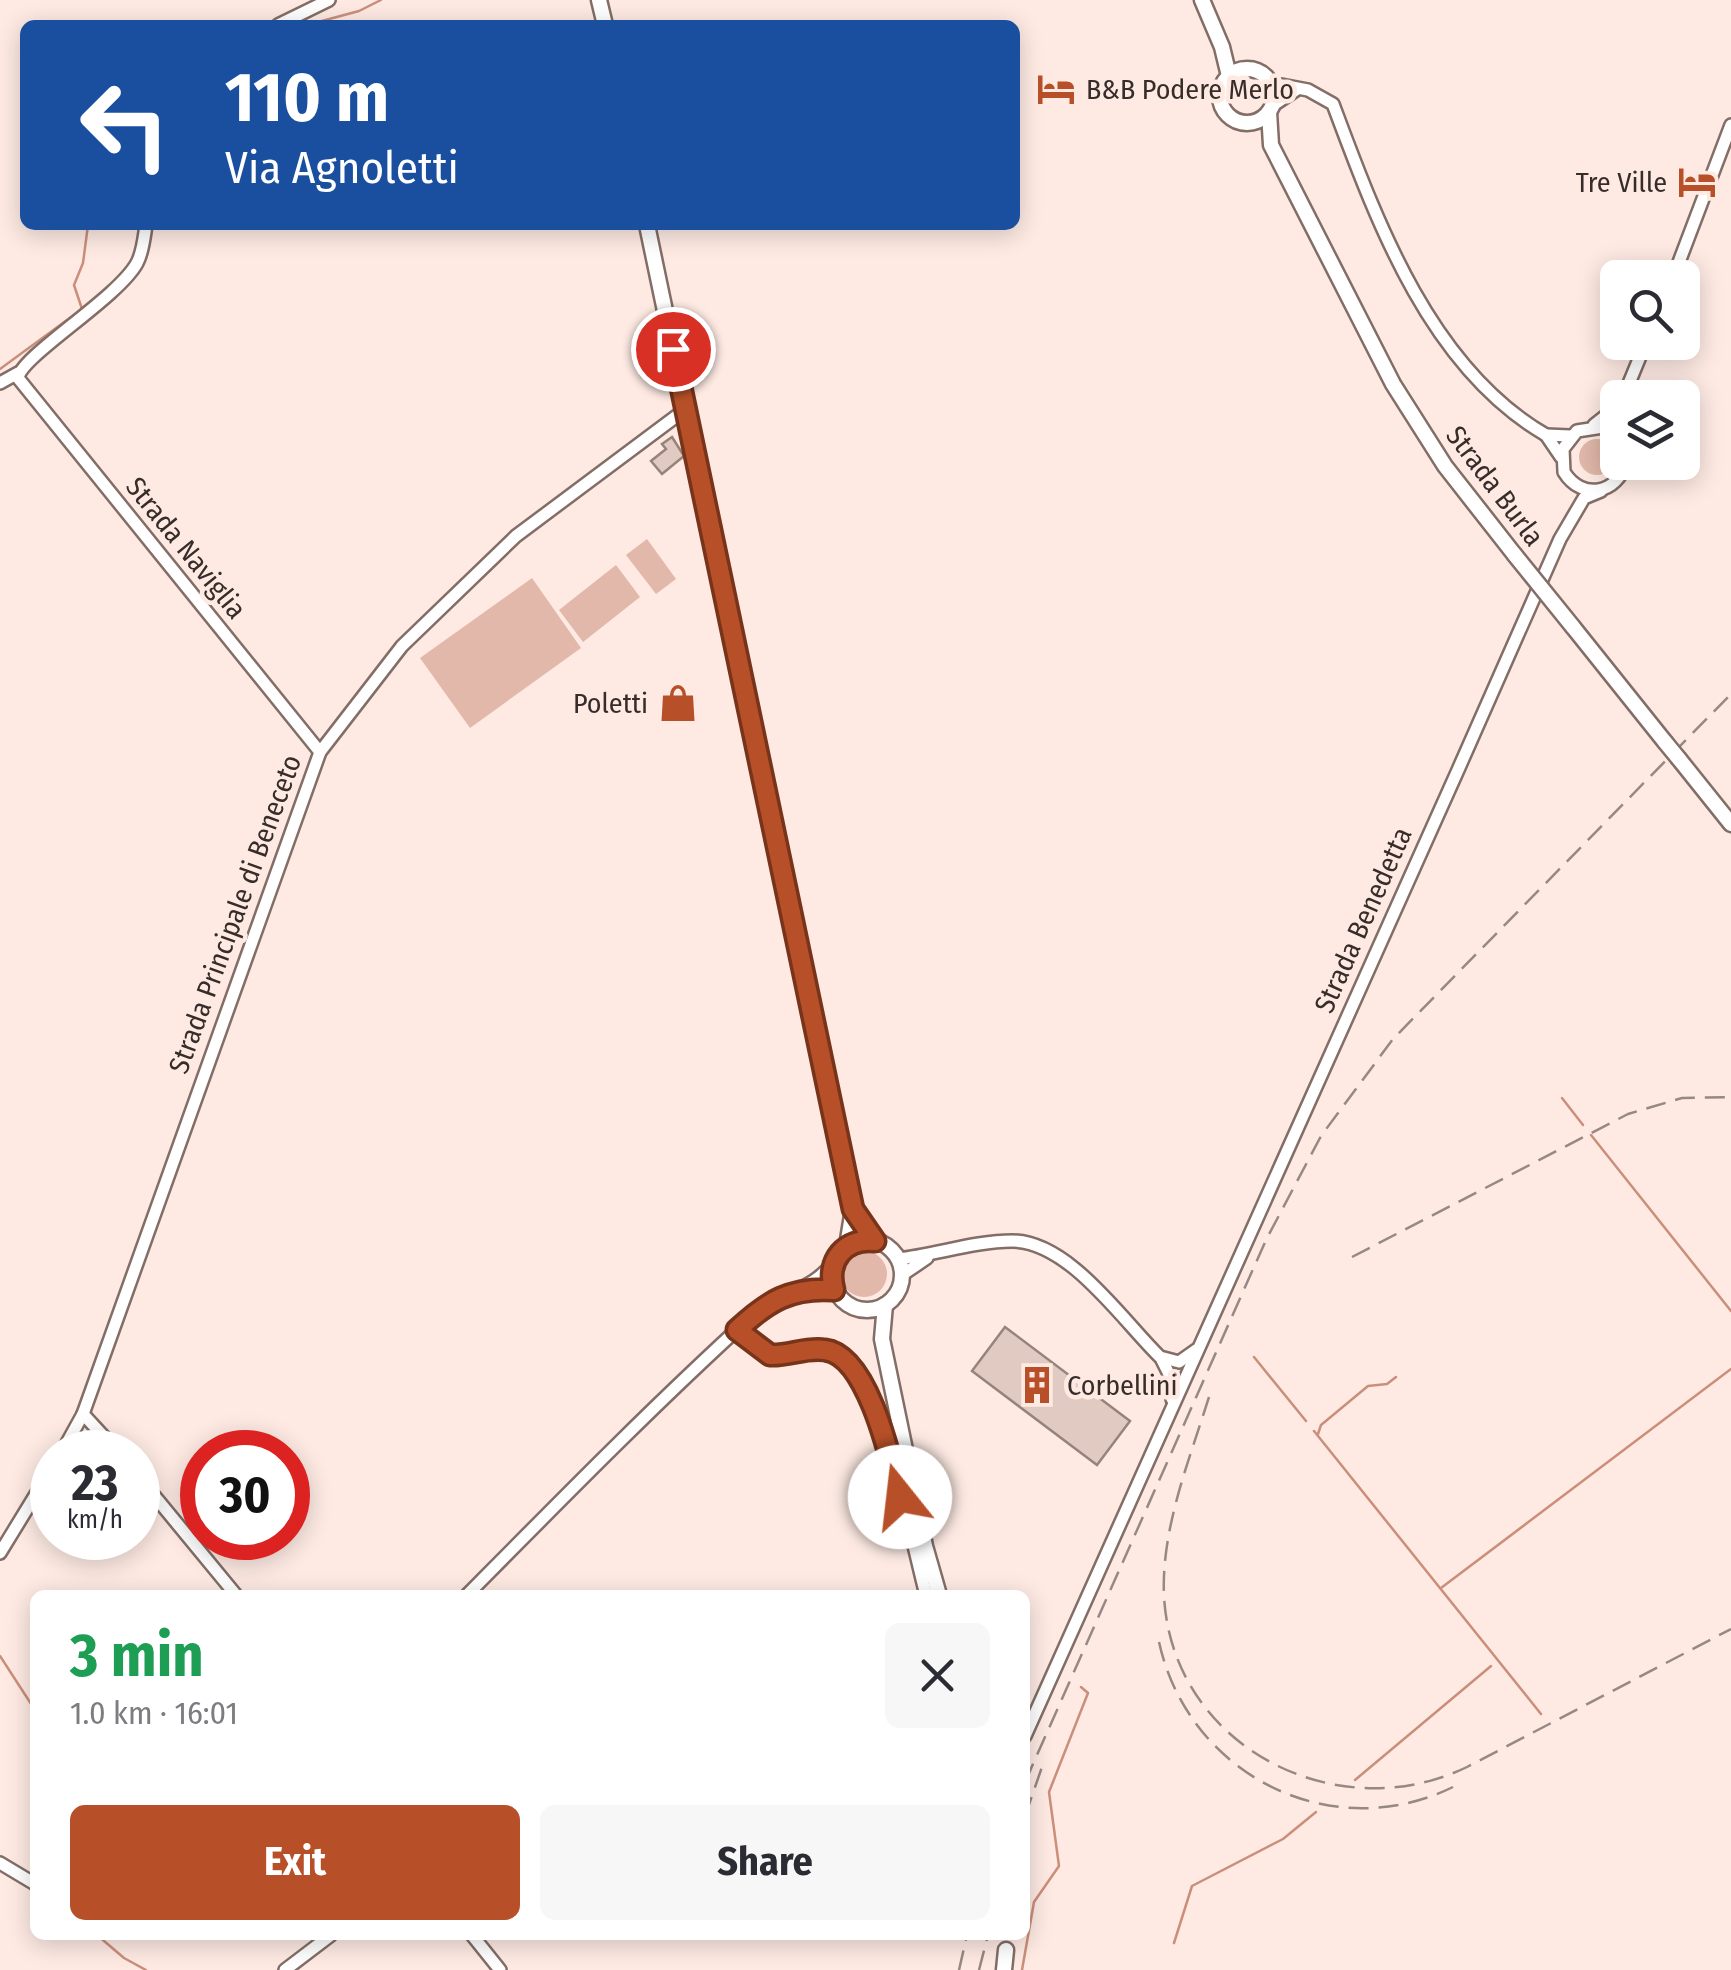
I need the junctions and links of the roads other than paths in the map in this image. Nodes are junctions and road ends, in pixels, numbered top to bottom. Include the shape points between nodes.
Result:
1 (329, 0) edge
2 (1202, 0) edge
3 (288, 20) edge
4 (1222, 46) junction
5 (1251, 70) junction
6 (1229, 76) junction
7 (1271, 83) junction
8 (1296, 90) junction
9 (1271, 109) junction
10 (1248, 123) junction
11 (1731, 125) edge
12 (1271, 145) junction
13 (145, 230) edge
14 (648, 230) edge
15 (1680, 260) edge
16 (18, 373) junction
17 (0, 383) edge
18 (686, 409) junction
19 (1600, 420) edge
20 (1592, 426) junction
21 (1600, 426) edge
22 (1546, 435) junction
23 (1570, 436) junction
24 (1561, 457) junction
25 (1568, 479) junction
26 (1617, 480) edge
27 (1601, 490) junction
28 (1570, 519) junction
29 (320, 752) junction
30 (1731, 824) edge
31 (853, 1209) junction
32 (875, 1241) junction
33 (846, 1246) junction
34 (930, 1256) junction
35 (898, 1259) junction
36 (834, 1261) junction
37 (902, 1276) junction
38 (805, 1288) junction
39 (834, 1290) junction
40 (886, 1305) junction
41 (860, 1310) junction
42 (737, 1330) junction
43 (882, 1339) junction
44 (1202, 1342) junction
45 (1160, 1357) junction
46 (1179, 1362) junction
47 (1176, 1383) junction
48 (84, 1414) junction
49 (75, 1430) edge
50 (98, 1430) edge
51 (160, 1503) edge
52 (30, 1504) edge
53 (0, 1552) edge
54 (232, 1590) edge
55 (472, 1590) edge
56 (925, 1590) edge
57 (938, 1590) edge
58 (1030, 1725) edge
59 (0, 1863) edge
60 (30, 1881) edge
61 (324, 1940) edge
62 (476, 1940) edge
63 (1006, 1950) dead end
64 (285, 1970) edge
65 (500, 1970) edge
66 (1004, 1970) edge

1 - 3 street
2 - 4 main road, Strada Burla
4 - 5 main road, Strada Burla
4 - 6 main road, Strada Burla
5 - 6 main road
5 - 7 main road, Strada Burla
6 - 10 main road, Strada Burla via 1222,106
7 - 8 street, Strada Benedetta
7 - 9 main road, Strada Burla
8 - 9 street
8 - 22 street, Strada Benedetta via 1333,104 1375,220 1430,318 1501,400
9 - 10 main road
9 - 12 main road, Strada Burla
10 - 12 main road, Strada Burla
11 - 15 street
12 - 30 main road, Strada Burla, bridge via 1385,372 1445,466
13 - 16 street via 127,276
14 - 18 main road
16 - 17 street
16 - 29 street, Strada Naviglia via 23,388
18 - 29 street, Strada Principale di Beneceto via 516,536 402,646
18 - 31 main road
19 - 20 street
20 - 21 street
20 - 23 street
22 - 23 street
22 - 24 street, Strada Benedetta
23 - 24 street
24 - 25 street, Strada Benedetta
25 - 27 street via 1583,490
25 - 28 street, Strada Benedetta via 1574,498
26 - 27 street, Strada Benedetta
27 - 28 street, Strada Benedetta via 1584,498
28 - 44 street, Strada Benedetta
29 - 48 street, Strada Principale di Beneceto
31 - 32 main road
31 - 33 main road
32 - 33 main road
32 - 35 main road
33 - 36 main road
34 - 35 street
34 - 37 street
34 - 45 street via 1001,1242 1037,1245 1074,1268
35 - 37 main road
36 - 38 street
36 - 39 main road
37 - 40 main road
38 - 39 street
38 - 42 street via 777,1297
39 - 41 main road
40 - 41 main road
40 - 43 main road
41 - 43 main road
42 - 55 street
42 - 56 street via 770,1355 825,1350 854,1369 891,1462
43 - 57 main road
44 - 46 street, Strada Benedetta
44 - 47 street, Strada Benedetta
45 - 46 street
45 - 47 street
46 - 47 street, Strada Benedetta via 1184,1372
47 - 58 street, Strada Benedetta via 1169,1413
48 - 49 street, Strada Principale di Beneceto
48 - 50 street
51 - 54 street
52 - 53 street
59 - 60 street
61 - 64 street
62 - 65 street
63 - 66 main road

